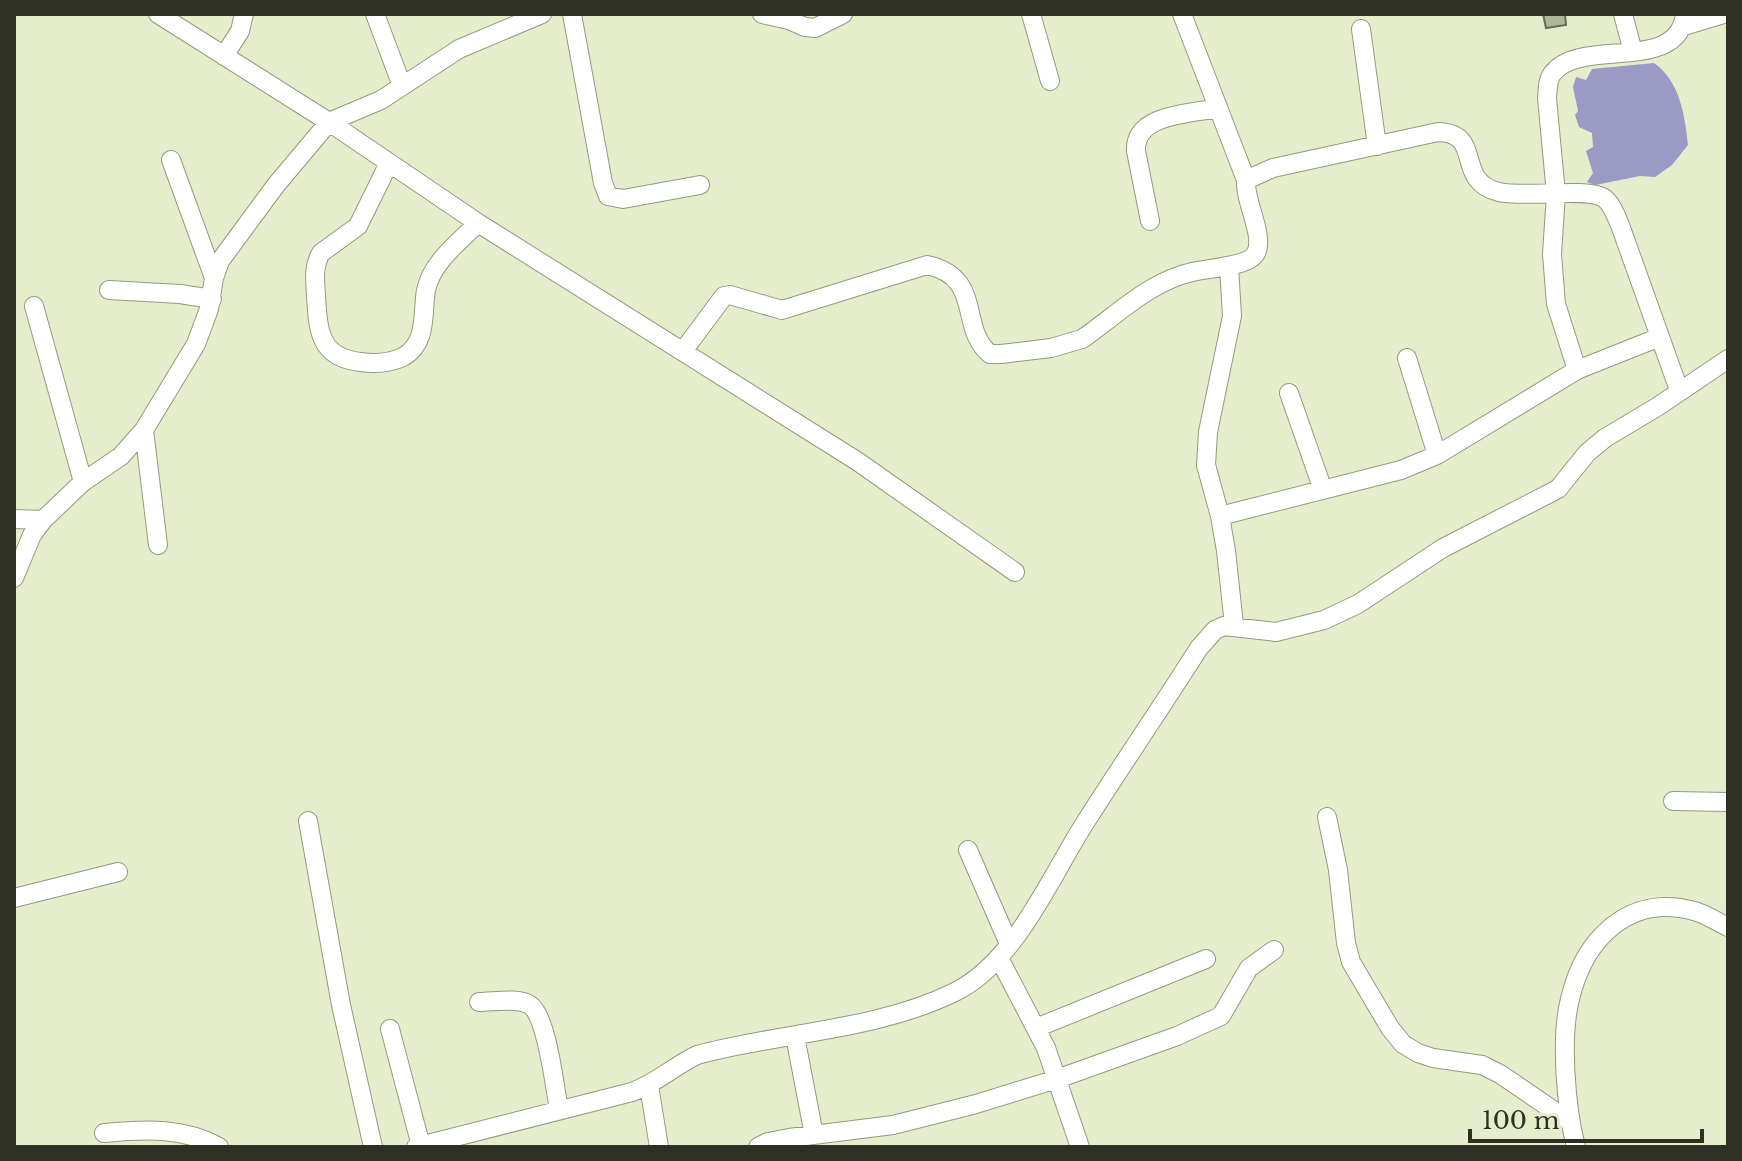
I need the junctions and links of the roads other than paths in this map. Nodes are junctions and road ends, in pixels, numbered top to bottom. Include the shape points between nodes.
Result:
1 (158, 14) edge
2 (244, 14) edge
3 (375, 14) edge
4 (572, 14) edge
5 (762, 14) edge
6 (843, 14) edge
7 (1031, 14) edge
8 (1182, 14) edge
9 (1623, 14) edge
10 (1724, 14) edge
11 (534, 15) edge
12 (1684, 20) edge
13 (1361, 29) dead end
14 (1633, 52) junction
15 (224, 56) junction
16 (1050, 81) dead end
17 (402, 86) junction
18 (1218, 108) junction
19 (329, 122) junction
20 (1377, 146) junction
21 (171, 160) dead end
22 (389, 163) junction
23 (1246, 180) junction
24 (700, 185) dead end
25 (1556, 194) junction
26 (1150, 221) dead end
27 (478, 223) junction
28 (1229, 266) junction
29 (214, 278) junction
30 (109, 290) dead end
31 (212, 299) junction
32 (34, 306) dead end
33 (1660, 337) junction
34 (683, 351) junction
35 (1407, 358) dead end
36 (1728, 359) edge
37 (1577, 370) junction
38 (1679, 390) junction
39 (1289, 393) dead end
40 (144, 430) junction
41 (1437, 455) junction
42 (83, 482) junction
43 (1323, 490) junction
44 (1220, 516) junction
45 (14, 519) edge
46 (43, 520) junction
47 (158, 545) dead end
48 (1015, 572) dead end
49 (14, 578) edge
50 (1234, 625) junction
51 (1673, 801) dead end
52 (1728, 802) edge
53 (1327, 817) dead end
54 (308, 821) dead end
55 (968, 850) dead end
56 (118, 872) dead end
57 (14, 898) edge
58 (1728, 927) edge
59 (1274, 950) dead end
60 (1004, 951) junction
61 (1206, 959) dead end
62 (479, 1002) dead end
63 (1036, 1028) junction
64 (390, 1029) dead end
65 (795, 1036) junction
66 (1057, 1079) junction
67 (649, 1086) junction
68 (559, 1110) junction
69 (1569, 1121) junction
70 (104, 1133) dead end
71 (814, 1135) junction
72 (480, 1139) edge
73 (419, 1146) edge
74 (219, 1147) edge
75 (373, 1147) edge
76 (659, 1147) edge
77 (758, 1147) edge
78 (1080, 1147) edge
79 (1576, 1147) edge

1 - 15 street
2 - 15 street
3 - 17 street
4 - 24 street via 608,196 623,199
5 - 6 street via 815,28
7 - 16 street
8 - 18 street
9 - 14 street
10 - 12 street
11 - 17 street via 445,56
12 - 14 street via 1667,43
13 - 20 street
14 - 25 street via 1575,61 1553,72 1547,98
15 - 19 street
17 - 19 street
18 - 23 street
18 - 26 street via 1150,122 1140,130 1136,151
19 - 22 street
19 - 29 street via 246,223
20 - 23 street via 1273,168
20 - 25 street via 1451,132 1464,143 1482,184 1514,194
21 - 29 street
22 - 27 street
22 - 27 street via 358,226 317,259 320,334 332,353 375,364 412,350 422,330 430,277
23 - 28 street via 1257,251 1251,259
25 - 33 street via 1595,194 1609,203
25 - 37 street via 1556,304
27 - 34 street
28 - 34 street via 1160,282 1082,339 1051,348 990,354 954,277 927,265 782,310 724,296
28 - 44 street via 1232,316 1206,465
29 - 31 street
30 - 31 street
31 - 40 street via 196,344
32 - 42 street
33 - 37 street
33 - 38 street
34 - 48 street via 857,461
35 - 41 street
36 - 38 street
37 - 41 street
38 - 50 street via 1605,438 1558,489 1443,548 1358,604 1324,620 1276,632
39 - 43 street
40 - 42 street via 121,456
40 - 47 street
41 - 43 street
42 - 46 street
43 - 44 street
44 - 50 street
45 - 46 street
46 - 49 street
50 - 60 street via 1215,630 1199,648
51 - 52 street
53 - 69 street via 1351,962 1390,1028 1418,1053 1482,1065 1500,1074
54 - 75 street
55 - 60 street
56 - 57 street
58 - 69 street via 1696,911 1672,907 1631,913 1608,927 1578,973 1569,1002
59 - 66 street via 1249,968 1229,1005 1209,1024
60 - 63 street
60 - 65 street via 970,984 932,1001
61 - 63 street
62 - 68 street via 521,1002 535,1009
63 - 66 street
64 - 73 street
65 - 67 street via 697,1055
65 - 71 street
66 - 71 street via 893,1125
66 - 78 street
67 - 68 street
67 - 76 street
68 - 72 street
69 - 79 street
70 - 74 street via 178,1132
71 - 77 street
72 - 73 street

